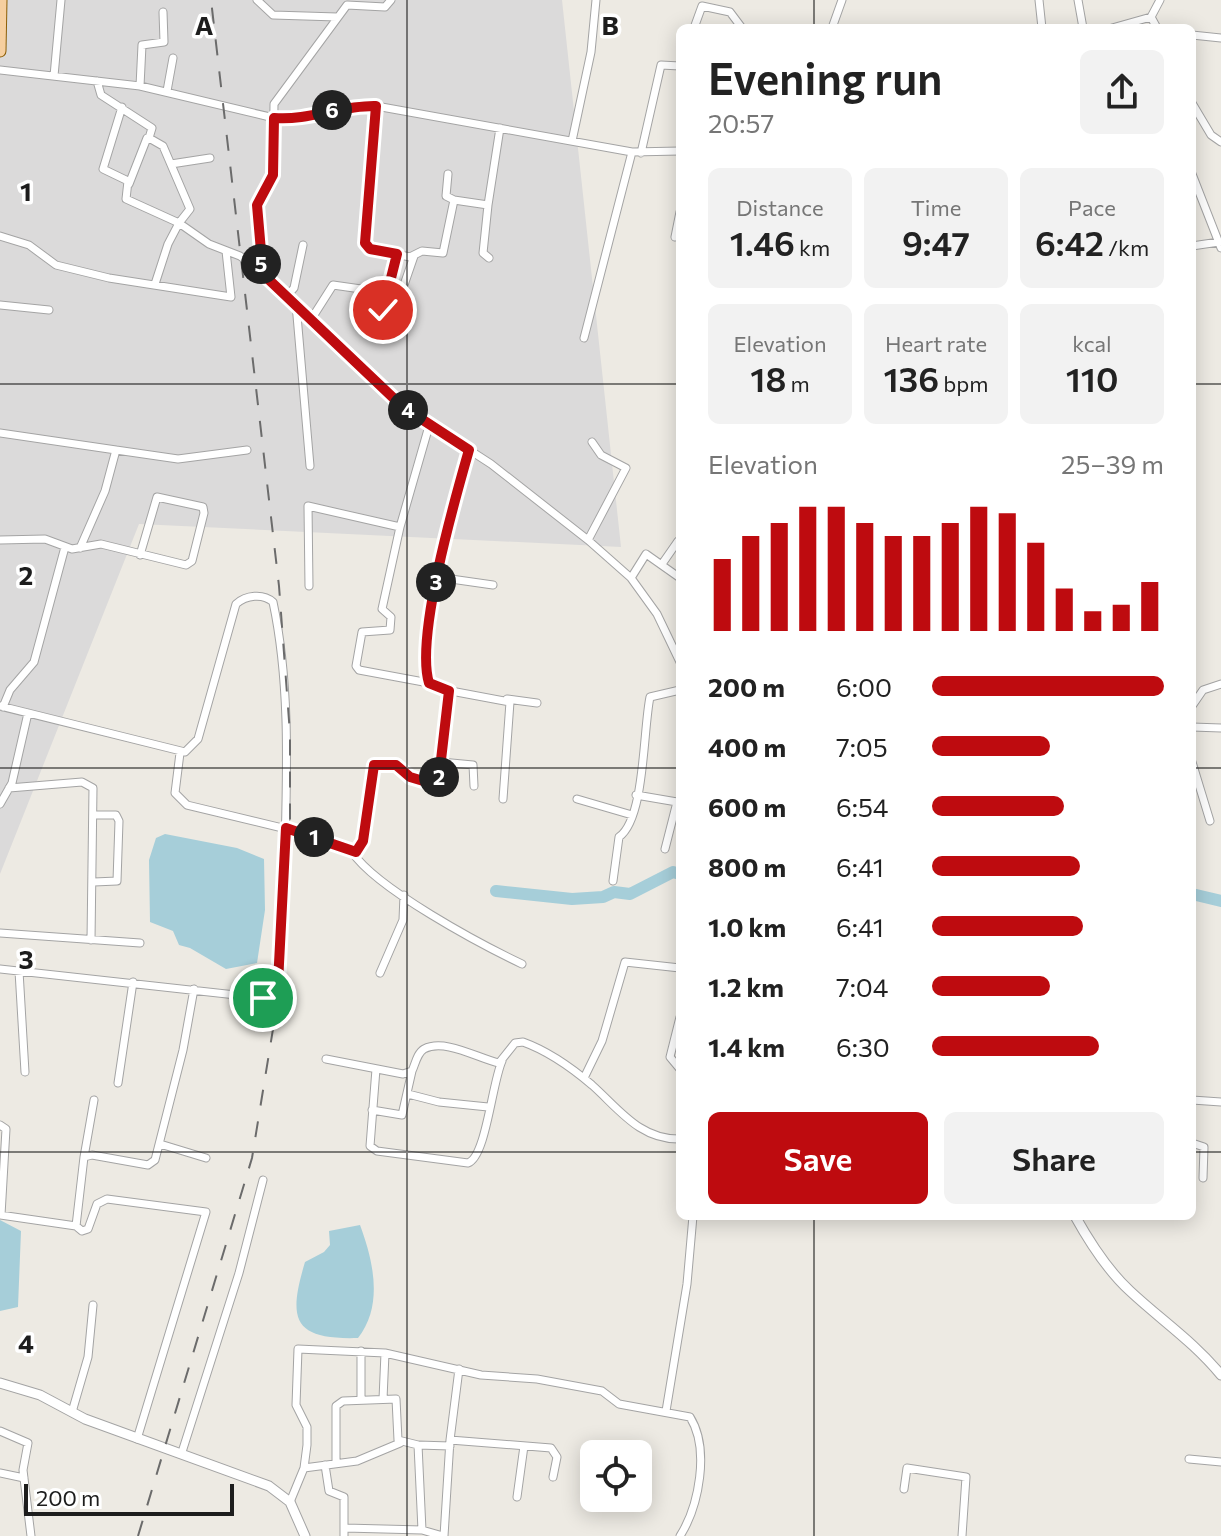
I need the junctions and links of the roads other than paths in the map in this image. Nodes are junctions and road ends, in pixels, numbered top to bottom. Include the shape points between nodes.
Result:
1 (1, 0) edge
2 (61, 0) edge
3 (257, 0) edge
4 (391, 0) edge
5 (596, 0) edge
6 (842, 0) edge
7 (1039, 0) edge
8 (1078, 0) edge
9 (1160, 0) edge
10 (345, 3) edge
11 (163, 12) dead end
12 (1, 14) edge
13 (337, 17) junction
14 (1151, 17) junction
15 (695, 24) edge
16 (739, 24) edge
17 (833, 24) edge
18 (1042, 24) edge
19 (1082, 24) edge
20 (1126, 24) edge
21 (1155, 24) edge
22 (1196, 35) edge
23 (1221, 38) edge
24 (0, 51) edge
25 (173, 58) dead end
26 (676, 66) edge
27 (0, 70) edge
28 (54, 76) junction
29 (97, 81) junction
30 (140, 86) junction
31 (167, 91) junction
32 (376, 106) junction
33 (122, 107) junction
34 (1196, 110) edge
35 (274, 118) junction
36 (500, 128) junction
37 (147, 138) dead end
38 (572, 141) junction
39 (1221, 142) edge
40 (676, 151) edge
41 (637, 152) junction
42 (210, 158) dead end
43 (171, 164) junction
44 (448, 174) dead end
45 (1196, 184) edge
46 (128, 186) junction
47 (454, 200) junction
48 (488, 205) junction
49 (179, 223) junction
50 (676, 232) edge
51 (0, 236) edge
52 (675, 237) dead end
53 (303, 245) dead end
54 (1220, 245) edge
55 (1196, 246) edge
56 (226, 251) junction
57 (397, 254) junction
58 (414, 256) junction
59 (489, 258) dead end
60 (261, 267) junction
61 (155, 284) junction
62 (368, 290) dead end
63 (286, 297) junction
64 (296, 304) junction
65 (0, 305) edge
66 (49, 310) dead end
67 (312, 318) junction
68 (584, 338) dead end
69 (429, 426) junction
70 (0, 433) edge
71 (592, 442) dead end
72 (116, 450) junction
73 (247, 450) dead end
74 (469, 450) junction
75 (310, 466) dead end
76 (400, 527) junction
77 (0, 540) edge
78 (588, 540) junction
79 (676, 544) edge
80 (65, 547) junction
81 (79, 549) junction
82 (140, 555) junction
83 (662, 564) junction
84 (676, 575) edge
85 (437, 577) junction
86 (631, 578) junction
87 (493, 585) dead end
88 (309, 586) dead end
89 (676, 654) edge
90 (429, 683) junction
91 (1221, 684) edge
92 (449, 691) junction
93 (676, 691) edge
94 (507, 699) junction
95 (1196, 700) edge
96 (537, 703) dead end
97 (2, 706) edge
98 (28, 713) junction
99 (1196, 727) edge
100 (1221, 728) edge
101 (180, 753) junction
102 (441, 762) junction
103 (1196, 775) edge
104 (474, 786) dead end
105 (9, 788) junction
106 (636, 795) junction
107 (503, 799) dead end
108 (577, 799) dead end
109 (676, 802) edge
110 (0, 804) edge
111 (676, 814) edge
112 (95, 815) junction
113 (632, 815) junction
114 (1210, 821) dead end
115 (286, 828) junction
116 (665, 849) dead end
117 (352, 852) junction
118 (613, 881) dead end
119 (94, 882) junction
120 (404, 895) junction
121 (0, 933) edge
122 (91, 940) junction
123 (140, 943) dead end
124 (522, 964) dead end
125 (676, 968) edge
126 (0, 969) edge
127 (19, 971) junction
128 (380, 973) dead end
129 (133, 982) junction
130 (194, 989) junction
131 (676, 1033) edge
132 (326, 1059) dead end
133 (502, 1061) junction
134 (676, 1064) edge
135 (376, 1069) junction
136 (412, 1071) junction
137 (25, 1072) dead end
138 (584, 1078) junction
139 (118, 1083) dead end
140 (408, 1094) junction
141 (94, 1100) dead end
142 (1196, 1100) edge
143 (1221, 1102) edge
144 (488, 1107) junction
145 (372, 1110) junction
146 (0, 1125) edge
147 (676, 1139) edge
148 (160, 1144) junction
149 (1196, 1144) edge
150 (84, 1157) junction
151 (206, 1158) dead end
152 (1203, 1178) dead end
153 (263, 1180) dead end
154 (0, 1215) edge
155 (693, 1220) edge
156 (1078, 1220) edge
157 (76, 1226) junction
158 (93, 1305) dead end
159 (361, 1351) junction
160 (385, 1353) junction
161 (459, 1369) junction
162 (1221, 1375) edge
163 (0, 1383) edge
164 (383, 1399) junction
165 (361, 1400) junction
166 (666, 1411) junction
167 (72, 1412) junction
168 (0, 1431) edge
169 (137, 1439) junction
170 (400, 1443) junction
171 (450, 1443) junction
172 (418, 1445) junction
173 (524, 1446) junction
174 (182, 1452) junction
175 (1189, 1459) dead end
176 (1221, 1462) edge
177 (336, 1463) junction
178 (325, 1465) junction
179 (304, 1468) junction
180 (0, 1473) edge
181 (553, 1477) dead end
182 (24, 1478) junction
183 (904, 1489) dead end
184 (517, 1497) dead end
185 (290, 1502) junction
186 (422, 1530) junction
187 (344, 1532) edge
188 (31, 1536) edge
189 (305, 1536) edge
190 (443, 1536) edge
191 (680, 1536) edge
192 (962, 1536) edge

1 - 12 main road
2 - 28 street
3 - 13 street via 273,15
4 - 10 street via 385,7
5 - 38 street
6 - 17 street
7 - 18 street
8 - 19 street
9 - 14 street
10 - 13 street
11 - 30 street via 164,42 142,45
12 - 24 main road
13 - 35 street via 279,94
14 - 20 street
14 - 21 street
15 - 16 street via 702,6 730,12
22 - 23 street
25 - 31 street
26 - 41 street via 661,65
27 - 28 street
28 - 29 street
29 - 30 street
29 - 33 street via 97,92
30 - 31 street
31 - 35 street
32 - 35 street
32 - 36 street
32 - 57 street via 365,243 370,249
33 - 43 street via 152,127 149,138 163,146
33 - 46 street via 103,169 127,179
34 - 39 street
35 - 60 street via 273,175 257,205
36 - 38 street
36 - 48 street
37 - 46 street
38 - 41 street
40 - 41 street
41 - 68 street
42 - 43 street
43 - 49 street via 190,209
44 - 47 street via 446,196
45 - 54 street
46 - 49 street via 126,199
47 - 48 street
47 - 58 street via 443,253 422,251
48 - 59 street via 483,253
49 - 56 street
49 - 61 street
50 - 52 street
51 - 61 street via 29,245 52,264
53 - 63 street via 294,288
54 - 55 street
56 - 60 street
56 - 61 street via 231,297
57 - 58 street
57 - 58 street via 385,312 395,311
60 - 63 street
62 - 67 street via 333,285
63 - 64 street
64 - 67 street
64 - 75 street
65 - 66 street
67 - 69 street via 384,391
69 - 74 street
69 - 76 street
70 - 72 street
71 - 78 street via 601,455 626,468
72 - 73 street via 178,459
72 - 81 street via 105,491
74 - 78 street
74 - 85 street
76 - 88 street via 308,506
76 - 90 street via 382,609 391,617 390,630 362,632 356,666
77 - 80 street via 45,539
78 - 86 street
79 - 83 street
80 - 81 street
80 - 97 street via 34,662
81 - 82 street via 101,544
82 - 82 street via 190,564 203,507 157,497
83 - 84 street
83 - 86 street via 646,554
85 - 87 street
85 - 90 street via 426,655
86 - 89 street
90 - 92 street
91 - 95 street via 1203,690
92 - 94 street
92 - 102 street
93 - 106 street via 650,697
94 - 96 street
94 - 107 street
97 - 98 street
98 - 101 street
98 - 105 street
99 - 100 street
101 - 115 street via 175,788 181,801 202,811
101 - 115 street via 198,739 236,604 248,596 271,599 281,659
102 - 104 street via 473,765
102 - 117 street via 437,780 430,783 410,777 396,765 374,765 362,845
103 - 114 street
105 - 110 street
105 - 112 street via 89,784 95,793
106 - 109 street
106 - 113 street
108 - 113 street
111 - 116 street
112 - 119 street
112 - 119 street via 116,815 119,821 117,881
113 - 118 street via 628,831 619,837
115 - 117 street
115 - 130 street via 277,990 263,998
117 - 120 street
119 - 122 street
120 - 124 street via 461,933
120 - 128 street via 403,920
121 - 122 street
122 - 123 street
125 - 138 street via 625,962 602,1041
126 - 127 street
127 - 129 street
127 - 137 street
129 - 130 street
129 - 139 street
130 - 148 street
131 - 134 street via 670,1057
132 - 135 street
133 - 136 street via 431,1048 420,1053
133 - 138 street via 515,1043 523,1042
133 - 144 street
135 - 136 street
135 - 145 street
136 - 140 street
138 - 147 street via 624,1118 660,1138
140 - 144 street
140 - 145 street via 402,1115
141 - 150 street
142 - 143 street
144 - 145 street via 480,1153 468,1163 372,1149
146 - 154 street via 6,1129 7,1158
148 - 150 street via 148,1165
148 - 151 street
149 - 152 street via 1204,1147
150 - 157 street
153 - 174 street
154 - 157 street
155 - 166 street
156 - 162 street via 1129,1290 1194,1344
157 - 169 street via 88,1229 94,1208 107,1199 206,1212
158 - 167 street via 88,1357
159 - 160 street
159 - 165 street
159 - 179 street via 297,1351 296,1405 307,1435
160 - 161 street
160 - 164 street
161 - 166 street via 602,1391 619,1404
161 - 171 street
163 - 167 street
164 - 165 street
164 - 170 street via 398,1401
165 - 177 street via 343,1401 334,1410
166 - 191 street via 692,1419 698,1449 698,1485
167 - 169 street
168 - 182 street via 27,1440
169 - 174 street
170 - 172 street
170 - 177 street via 366,1458
171 - 172 street
171 - 173 street
171 - 190 street
172 - 186 street
173 - 181 street via 556,1452
173 - 184 street
174 - 185 street via 269,1486
175 - 176 street
177 - 178 street
178 - 179 street
178 - 187 street via 329,1491 344,1497
179 - 185 street
180 - 182 street
182 - 188 street
183 - 192 street via 907,1468 966,1477
185 - 189 street
186 - 187 street
186 - 190 street

